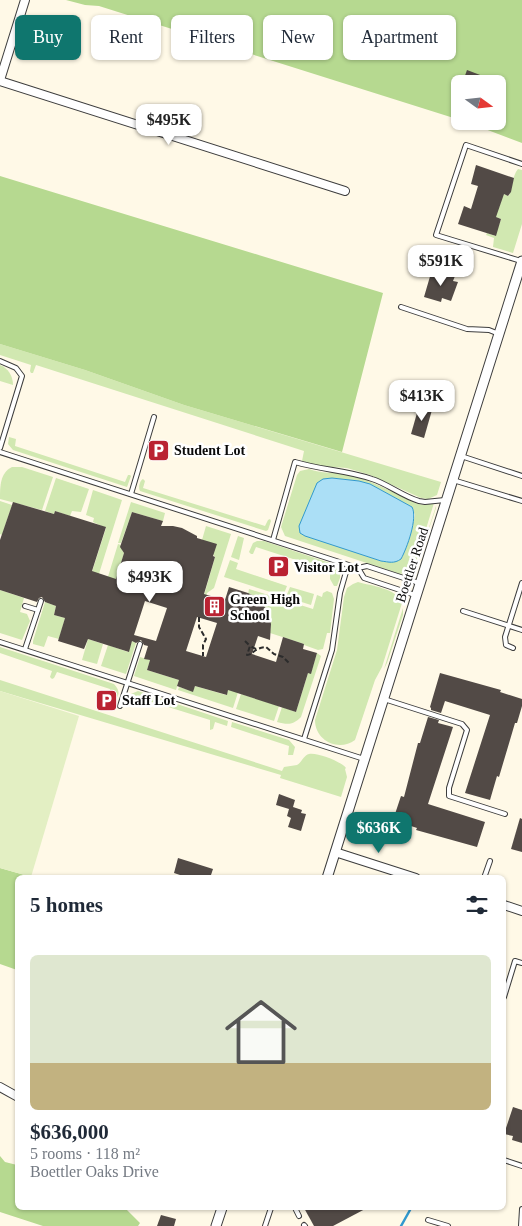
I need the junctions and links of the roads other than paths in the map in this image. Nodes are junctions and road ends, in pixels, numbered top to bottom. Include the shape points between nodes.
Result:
1 (25, 0) edge
2 (0, 81) edge
3 (522, 164) edge
4 (345, 191) dead end
5 (522, 263) edge
6 (401, 307) dead end
7 (499, 334) junction
8 (0, 361) edge
9 (154, 417) dead end
10 (0, 448) edge
11 (0, 452) edge
12 (461, 456) junction
13 (522, 476) edge
14 (453, 480) junction
15 (131, 494) junction
16 (447, 500) junction
17 (522, 501) edge
18 (273, 540) junction
19 (348, 565) junction
20 (358, 568) junction
21 (522, 583) edge
22 (421, 584) junction
23 (417, 596) junction
24 (41, 601) dead end
25 (25, 606) dead end
26 (38, 610) junction
27 (463, 611) dead end
28 (509, 626) junction
29 (522, 630) edge
30 (0, 642) edge
31 (140, 644) dead end
32 (513, 648) dead end
33 (25, 649) junction
34 (127, 682) junction
35 (384, 699) junction
36 (120, 706) dead end
37 (304, 739) junction
38 (364, 759) junction
39 (505, 814) dead end
40 (335, 852) junction
41 (490, 861) dead end
42 (328, 875) edge
43 (400, 875) edge
44 (485, 875) edge
45 (506, 906) edge
46 (522, 911) edge
47 (522, 963) edge
48 (506, 990) edge
49 (0, 1087) edge
50 (15, 1095) edge
51 (506, 1161) edge
52 (522, 1166) edge
53 (522, 1209) edge
54 (221, 1210) edge
55 (270, 1210) edge
56 (296, 1210) edge
57 (299, 1216) dead end
58 (428, 1220) dead end
59 (216, 1226) edge
60 (265, 1226) edge
61 (448, 1226) edge
62 (521, 1226) edge

1 - 2 street
2 - 4 street
3 - 5 lane via 466,145 436,234
5 - 7 street, Boettler Road
6 - 7 lane via 467,329
7 - 12 street, Boettler Road
8 - 10 lane via 22,376
9 - 15 lane
11 - 15 lane
12 - 13 lane
12 - 14 street, Boettler Road
14 - 16 street, Boettler Road
14 - 17 lane
15 - 18 lane
16 - 18 lane via 419,501 350,472 295,462
16 - 22 street, Boettler Road
18 - 19 lane
19 - 20 lane
19 - 37 lane via 340,593 332,650
20 - 22 lane via 367,566
20 - 23 lane via 364,578
21 - 28 lane
22 - 23 street, Boettler Road
23 - 35 street, Boettler Road
24 - 26 lane
25 - 26 lane
26 - 33 lane
27 - 28 lane
28 - 29 lane
28 - 32 lane via 506,645
30 - 33 lane
31 - 34 lane
33 - 34 lane
34 - 36 lane
34 - 37 lane
35 - 38 street, Boettler Road
35 - 39 lane via 462,724 467,730 449,796
37 - 38 lane
38 - 40 street, Boettler Road
40 - 42 street, Boettler Road
40 - 43 street
41 - 44 lane
45 - 46 street
47 - 48 lane via 515,961
49 - 50 street
51 - 52 lane
53 - 62 lane
54 - 59 street
55 - 60 lane
56 - 57 lane
58 - 61 lane

